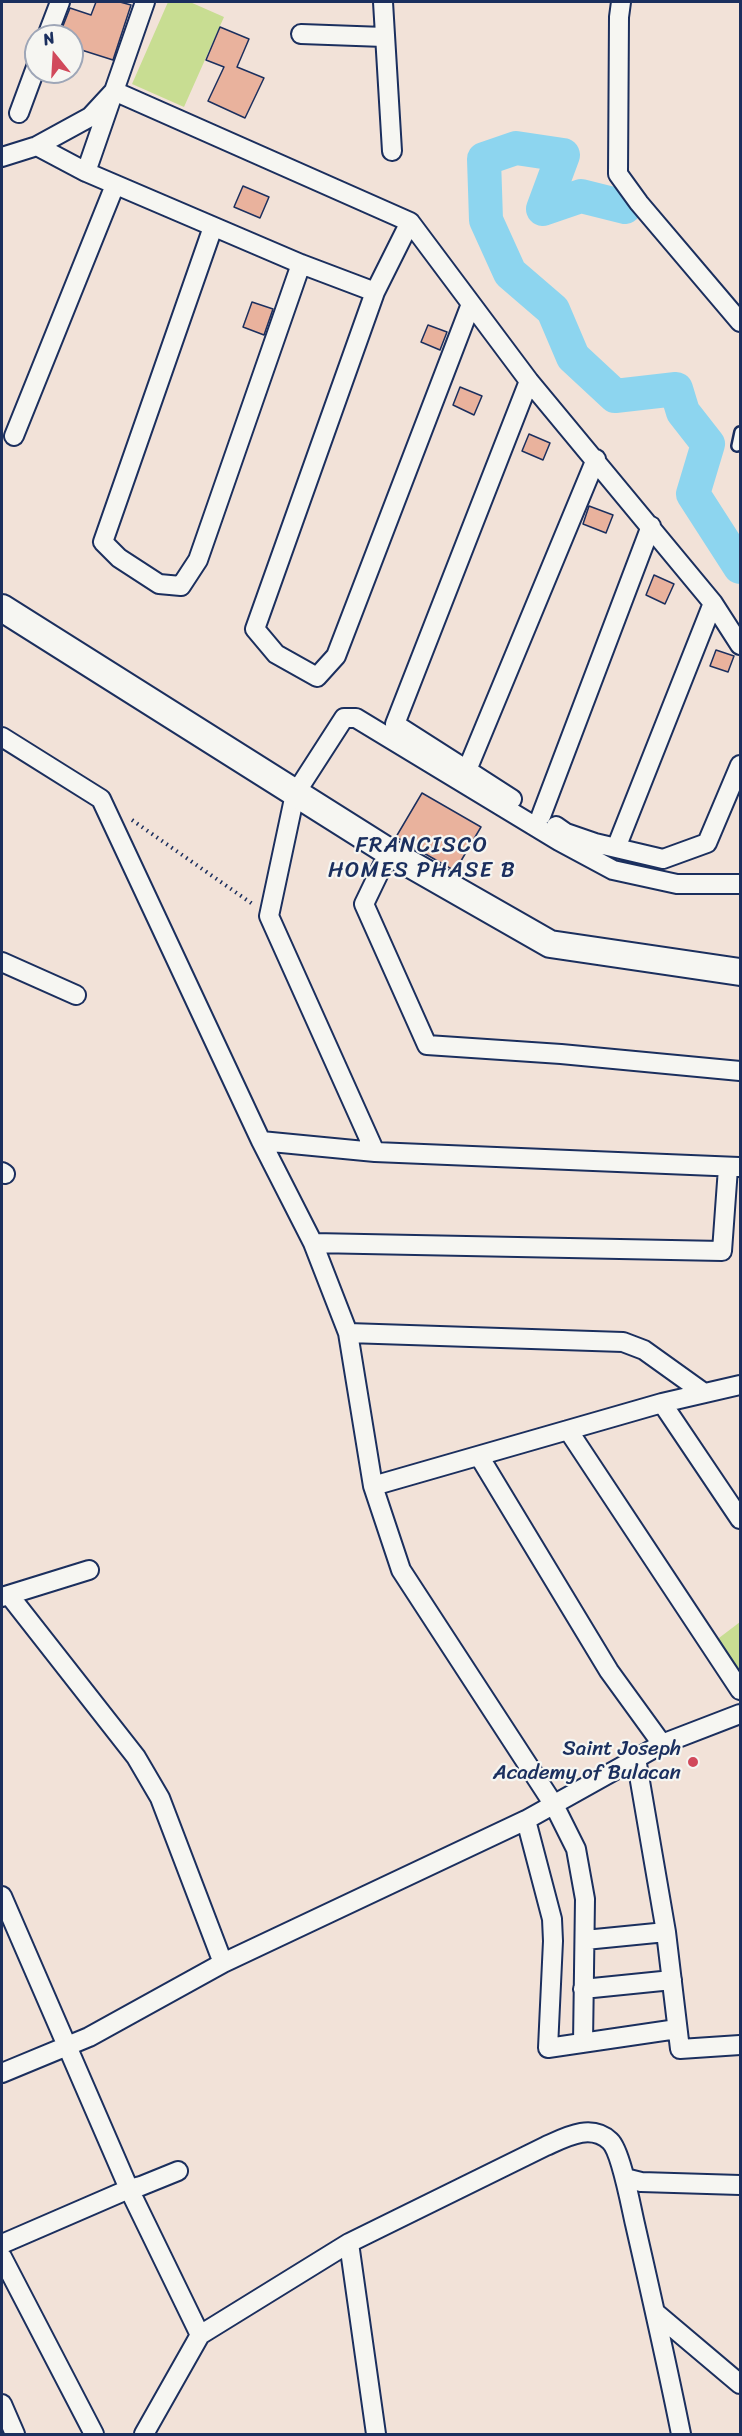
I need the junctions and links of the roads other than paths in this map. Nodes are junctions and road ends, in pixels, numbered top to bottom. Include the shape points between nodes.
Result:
1 (60, 2) edge
2 (145, 2) edge
3 (383, 2) edge
4 (621, 2) edge
5 (52, 24) edge
6 (301, 34) dead end
7 (384, 37) junction
8 (30, 84) edge
9 (114, 91) junction
10 (20, 113) dead end
11 (37, 146) junction
12 (392, 151) dead end
13 (2, 157) edge
14 (86, 172) junction
15 (115, 185) junction
16 (410, 222) junction
17 (213, 228) junction
18 (301, 264) junction
19 (375, 292) junction
20 (471, 304) junction
21 (741, 322) edge
22 (529, 381) junction
23 (741, 432) edge
24 (14, 436) dead end
25 (737, 446) dead end
26 (596, 459) junction
27 (651, 526) junction
28 (713, 603) junction
29 (2, 608) edge
30 (741, 645) edge
31 (2, 737) edge
32 (741, 765) edge
33 (467, 770) junction
34 (296, 794) junction
35 (541, 816) junction
36 (616, 848) junction
37 (389, 852) junction
38 (741, 885) edge
39 (2, 962) edge
40 (741, 972) edge
41 (76, 995) dead end
42 (741, 1071) edge
43 (261, 1141) junction
44 (375, 1152) junction
45 (734, 1167) edge
46 (313, 1243) junction
47 (348, 1333) junction
48 (741, 1384) edge
49 (704, 1393) junction
50 (662, 1403) junction
51 (568, 1430) junction
52 (479, 1456) junction
53 (373, 1486) junction
54 (741, 1519) edge
55 (89, 1570) dead end
56 (5, 1596) edge
57 (741, 1689) edge
58 (741, 1714) edge
59 (662, 1744) junction
60 (636, 1758) junction
61 (554, 1805) junction
62 (526, 1820) junction
63 (2, 1896) edge
64 (666, 1932) junction
65 (585, 1940) junction
66 (224, 1963) junction
67 (672, 1980) junction
68 (583, 1989) junction
69 (677, 2029) junction
70 (583, 2043) junction
71 (741, 2045) edge
72 (66, 2046) junction
73 (2, 2073) edge
74 (178, 2171) dead end
75 (625, 2178) junction
76 (741, 2185) edge
77 (129, 2189) junction
78 (349, 2243) junction
79 (2, 2244) edge
80 (2, 2257) edge
81 (657, 2314) junction
82 (200, 2335) junction
83 (741, 2384) edge
84 (2, 2404) edge
85 (15, 2434) edge
86 (94, 2434) edge
87 (144, 2434) edge
88 (376, 2434) edge
89 (681, 2434) edge

1 - 5 street
2 - 9 street
3 - 7 street
4 - 21 street via 618,174
6 - 7 street
7 - 12 street
8 - 10 street
9 - 11 street via 90,117
9 - 14 street
9 - 16 street
11 - 13 street
11 - 14 street
14 - 15 street
15 - 17 street
15 - 24 street
16 - 19 street
16 - 20 street
17 - 18 street
17 - 18 street via 103,542 119,558 159,584 181,586 198,560
18 - 19 street
19 - 20 street via 255,629 276,654 317,677 336,657
20 - 22 street
22 - 26 street
22 - 33 street via 395,724
23 - 25 lane
26 - 27 street
26 - 33 street
27 - 28 street
27 - 35 street
28 - 30 street
28 - 36 street
29 - 34 street
31 - 43 street via 101,799
32 - 36 street via 707,843 663,859
33 - 35 street
34 - 37 street
34 - 38 street via 344,718 356,718 613,870 676,884
34 - 44 street via 269,916
35 - 36 street via 566,833
37 - 40 street via 550,944
37 - 42 street via 364,904 427,1045
39 - 41 street
43 - 44 street
43 - 46 street
44 - 45 street
45 - 46 street via 722,1251
46 - 47 street
47 - 49 street via 623,1342 644,1350
47 - 53 street
48 - 49 street
49 - 50 street
50 - 51 street
50 - 54 street
51 - 52 street
51 - 57 street
52 - 53 street
52 - 59 street via 609,1671
53 - 61 street via 401,1570
55 - 56 street
56 - 66 street via 136,1757 160,1798
58 - 59 street
59 - 60 street
60 - 61 street
60 - 64 street
61 - 62 street
61 - 65 street via 576,1849 582,1874
62 - 66 street
62 - 70 street via 552,1919 548,2048
63 - 72 street
64 - 65 street
64 - 67 street
65 - 68 street
66 - 72 street
67 - 68 street
67 - 69 street
68 - 70 street
69 - 70 street
69 - 71 street via 680,2049
72 - 73 street
72 - 77 street
74 - 77 street
75 - 76 street via 641,2182
75 - 78 street via 611,2141 595,2132 574,2134
75 - 81 street
77 - 79 street
77 - 82 street
78 - 82 street
78 - 88 street
80 - 86 street
81 - 83 street
81 - 89 street
82 - 87 street
84 - 85 street

